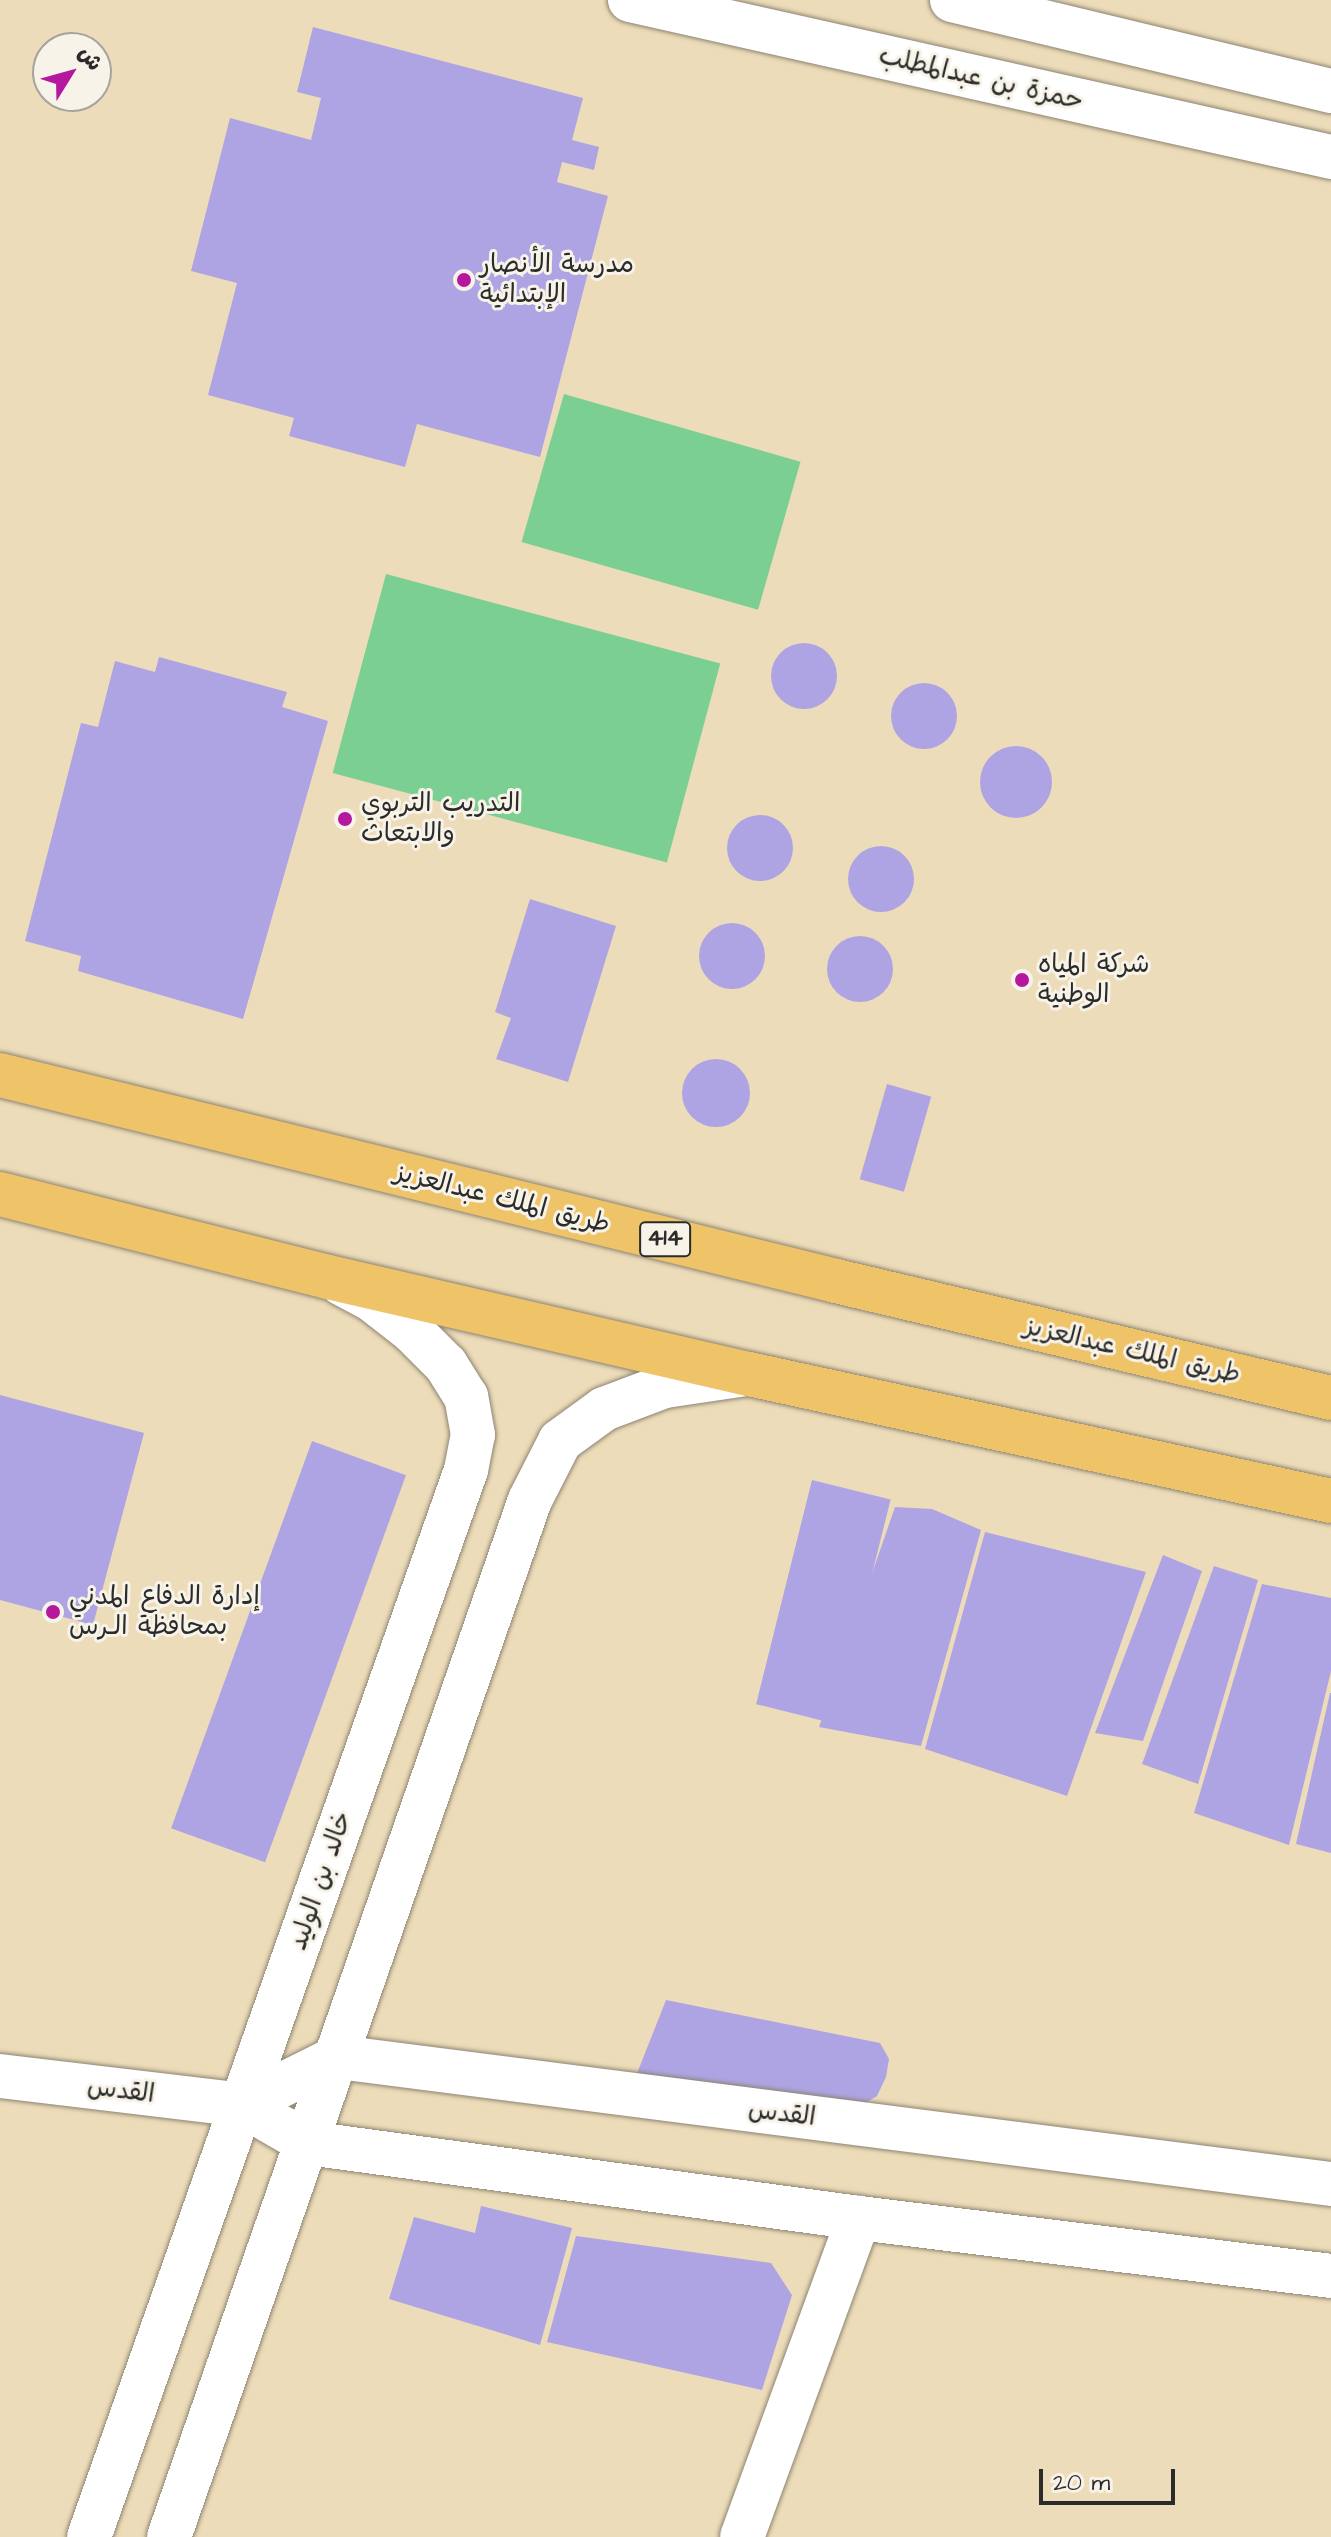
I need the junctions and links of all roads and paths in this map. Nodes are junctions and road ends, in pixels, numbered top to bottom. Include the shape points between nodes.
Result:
1 (630, 0) edge
2 (952, 0) edge
3 (1331, 91) edge
4 (1331, 157) edge
5 (0, 1075) edge
6 (0, 1194) edge
7 (328, 1277) junction
8 (749, 1374) junction
9 (1331, 1398) edge
10 (1331, 1501) edge
11 (338, 2057) junction
12 (0, 2076) edge
13 (242, 2105) junction
14 (308, 2143) junction
15 (1331, 2184) edge
16 (859, 2218) junction
17 (1331, 2276) edge
18 (750, 2535) edge
19 (89, 2537) edge
20 (169, 2537) edge

1 - 4 street, حمزة بن عبدالمطلب
2 - 3 street
5 - 9 highway, طريق الملك عبدالعزيز / 414
6 - 7 highway
7 - 8 highway
7 - 13 street, خالد بن الوليد via 381,1307 446,1365 466,1397 473,1435 466,1470
8 - 10 highway
8 - 11 street via 665,1386 604,1409 560,1441 530,1500
11 - 13 street
11 - 14 street
11 - 15 street, القدس
12 - 13 street, القدس
13 - 14 street, القدس
13 - 19 street, خالد بن الوليد
14 - 16 street, القدس
14 - 20 street
16 - 17 street, القدس
16 - 18 street

